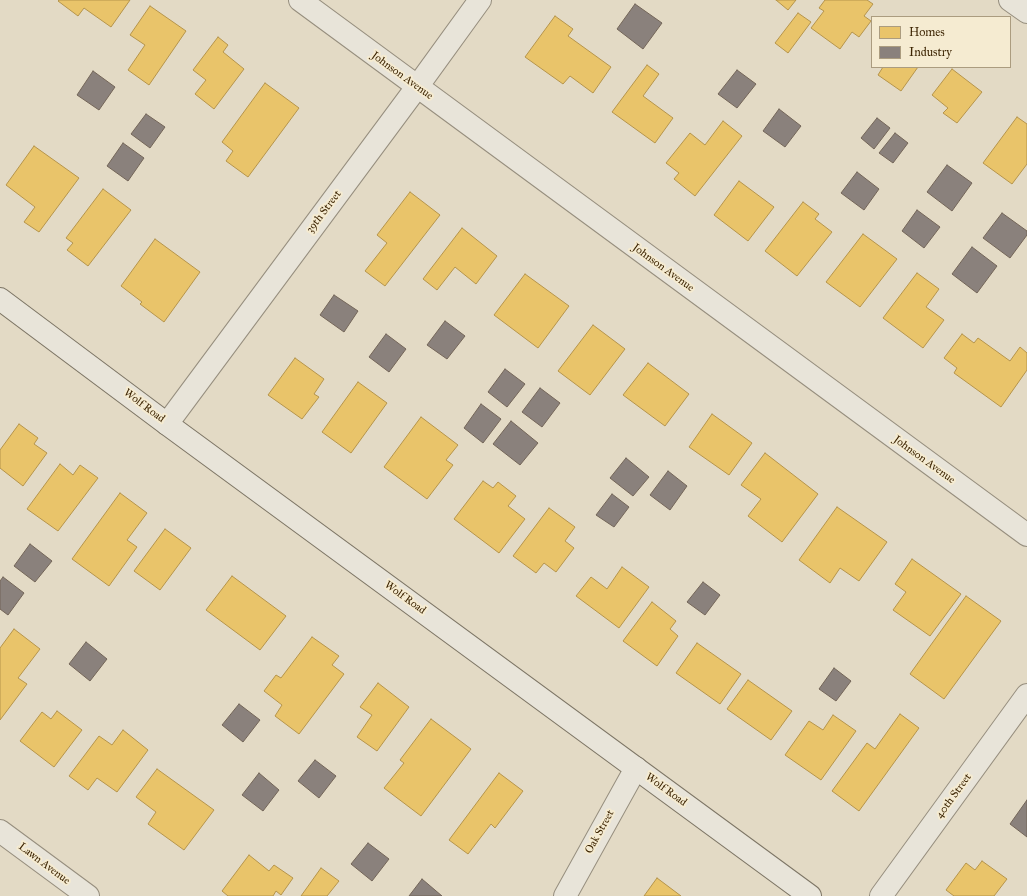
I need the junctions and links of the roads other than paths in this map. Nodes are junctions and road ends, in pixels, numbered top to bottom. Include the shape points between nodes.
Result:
1 (300, 0) edge
2 (480, 0) edge
3 (1010, 0) edge
4 (1027, 12) edge
5 (418, 87) junction
6 (0, 298) edge
7 (167, 424) junction
8 (1027, 536) edge
9 (1027, 695) edge
10 (636, 768) junction
11 (0, 831) edge
12 (88, 896) edge
13 (565, 896) edge
14 (810, 896) edge
15 (881, 896) edge

1 - 5 street, Johnson Avenue
2 - 5 street, 39th Street
3 - 4 street
5 - 7 street, 39th Street
5 - 8 street, Johnson Avenue
6 - 7 street, Wolf Road
7 - 10 street, Wolf Road
9 - 15 street, 40th Street
10 - 13 street, Oak Street
10 - 14 street, Wolf Road
11 - 12 street, Lawn Avenue

